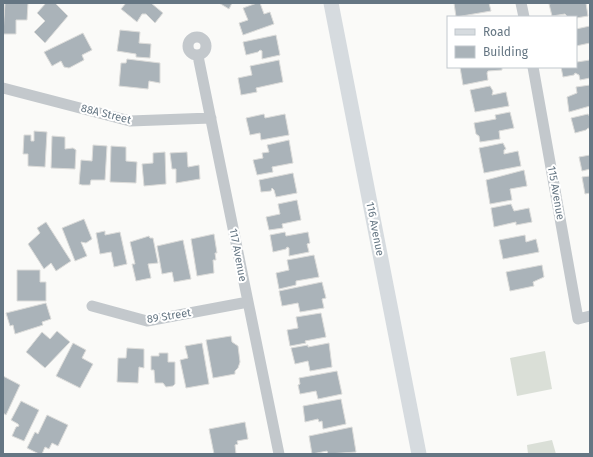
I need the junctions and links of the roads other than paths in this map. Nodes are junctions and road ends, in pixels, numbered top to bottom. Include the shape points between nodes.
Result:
1 (331, 3) edge
2 (521, 3) edge
3 (524, 16) edge
4 (198, 56) dead end
5 (533, 68) edge
6 (3, 88) edge
7 (211, 118) junction
8 (248, 302) junction
9 (92, 306) dead end
10 (590, 316) edge
11 (279, 454) edge
12 (419, 454) edge

1 - 12 main road, 116 Avenue
2 - 3 street
4 - 7 street, 117 Avenue
5 - 10 street, 115 Avenue via 578,319
6 - 7 street, 88A Street via 130,121
7 - 8 street, 117 Avenue
8 - 9 street, 89 Street via 147,321
8 - 11 street, 117 Avenue

